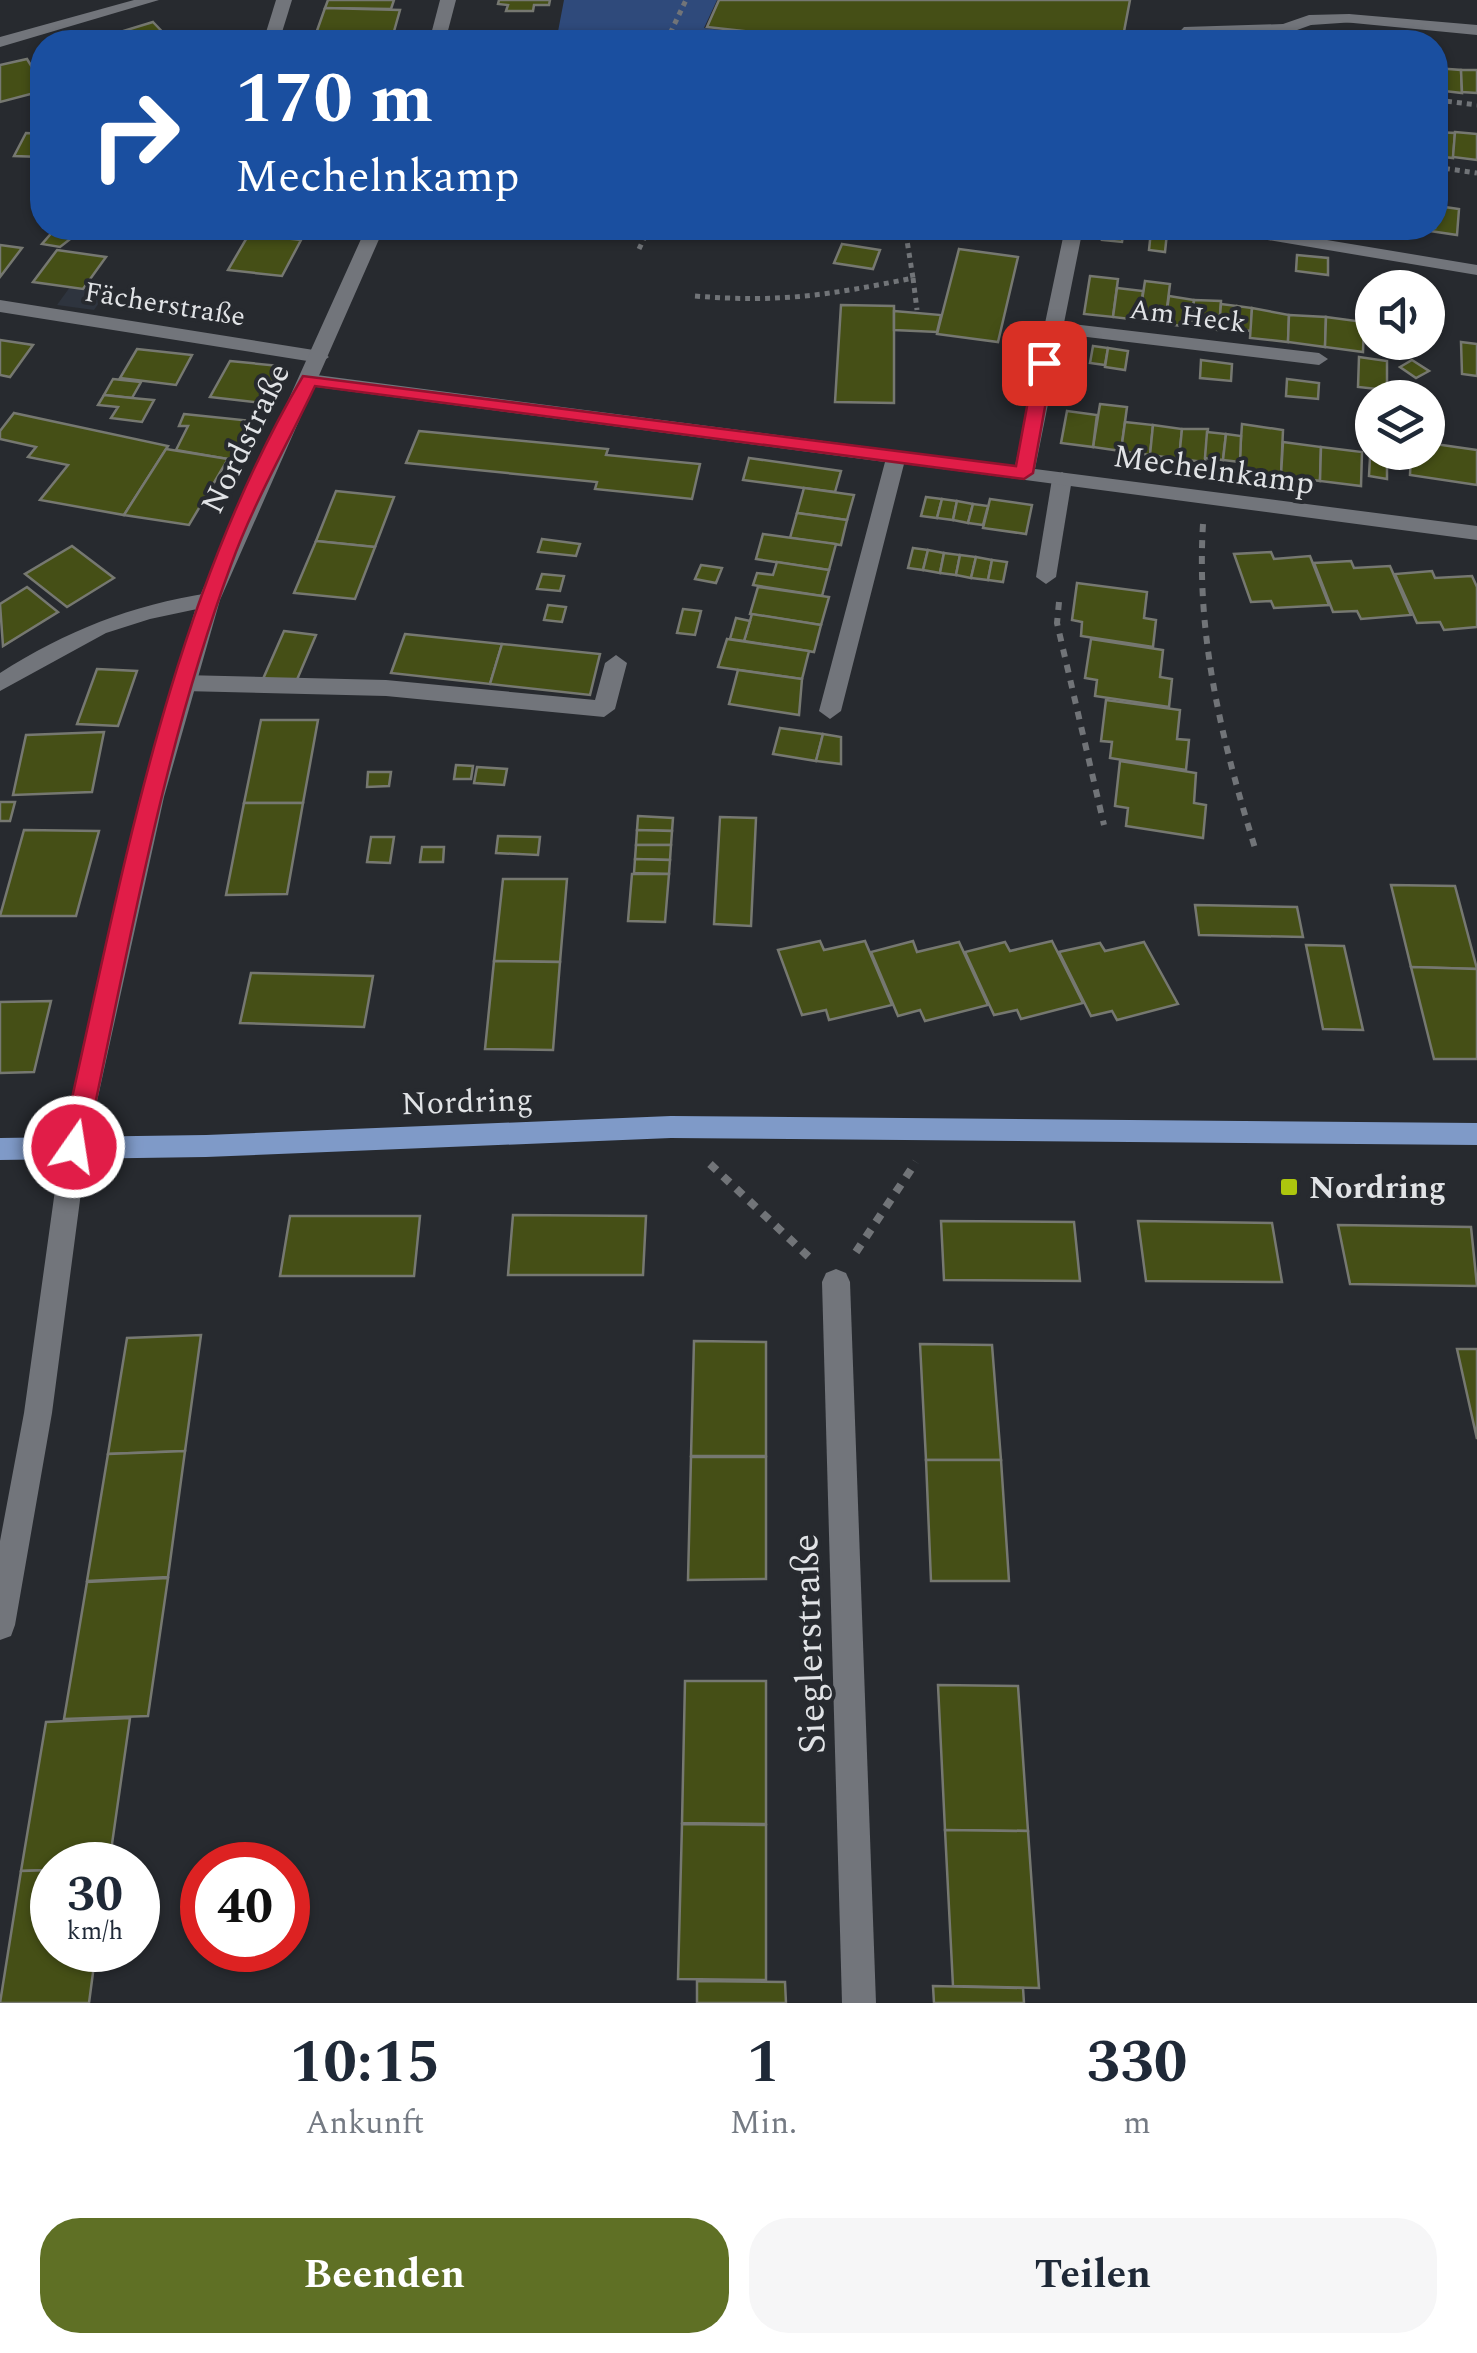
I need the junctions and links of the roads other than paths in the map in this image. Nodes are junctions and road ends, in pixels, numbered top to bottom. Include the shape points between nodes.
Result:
1 (151, 0) edge
2 (284, 0) edge
3 (448, 0) edge
4 (1279, 28) junction
5 (43, 30) edge
6 (275, 30) edge
7 (440, 30) edge
8 (1232, 30) edge
9 (1277, 30) edge
10 (1477, 30) edge
11 (30, 34) edge
12 (0, 42) edge
13 (370, 240) edge
14 (1071, 240) edge
15 (1298, 240) edge
16 (1477, 270) edge
17 (0, 306) edge
18 (1050, 326) junction
19 (320, 357) junction
20 (1319, 359) dead end
21 (309, 380) junction
22 (898, 454) junction
23 (1024, 473) junction
24 (1062, 479) junction
25 (1477, 534) edge
26 (1046, 577) road end
27 (209, 600) junction
28 (616, 663) dead end
29 (0, 683) edge
30 (184, 683) junction
31 (830, 711) dead end
32 (1477, 1134) edge
33 (74, 1147) junction
34 (0, 1149) edge
35 (836, 1282) road end
36 (0, 1624) edge
37 (859, 2003) edge

1 - 5 street
2 - 6 street
3 - 7 street
4 - 8 street
4 - 9 street
4 - 10 street via 1350,19
11 - 12 street
13 - 19 street, Nordstraße
14 - 18 street
15 - 16 street
17 - 19 street, Fächerstraße
18 - 20 street, Am Heck
18 - 23 street
19 - 21 street, Nordstraße
21 - 22 street, Mechelnkamp
21 - 27 street, Nordstraße
22 - 23 street, Mechelnkamp
22 - 31 street
23 - 24 street, Mechelnkamp
24 - 25 street, Mechelnkamp
24 - 26 street
27 - 29 street via 147,608 75,636
27 - 30 street, Nordstraße
28 - 30 street via 604,708 386,688
30 - 33 street, Nordstraße via 152,796
32 - 33 main road, Nordring via 671,1127
33 - 34 main road, Nordring
33 - 36 street, Nordstraße via 38,1412
35 - 37 street, Sieglerstraße

